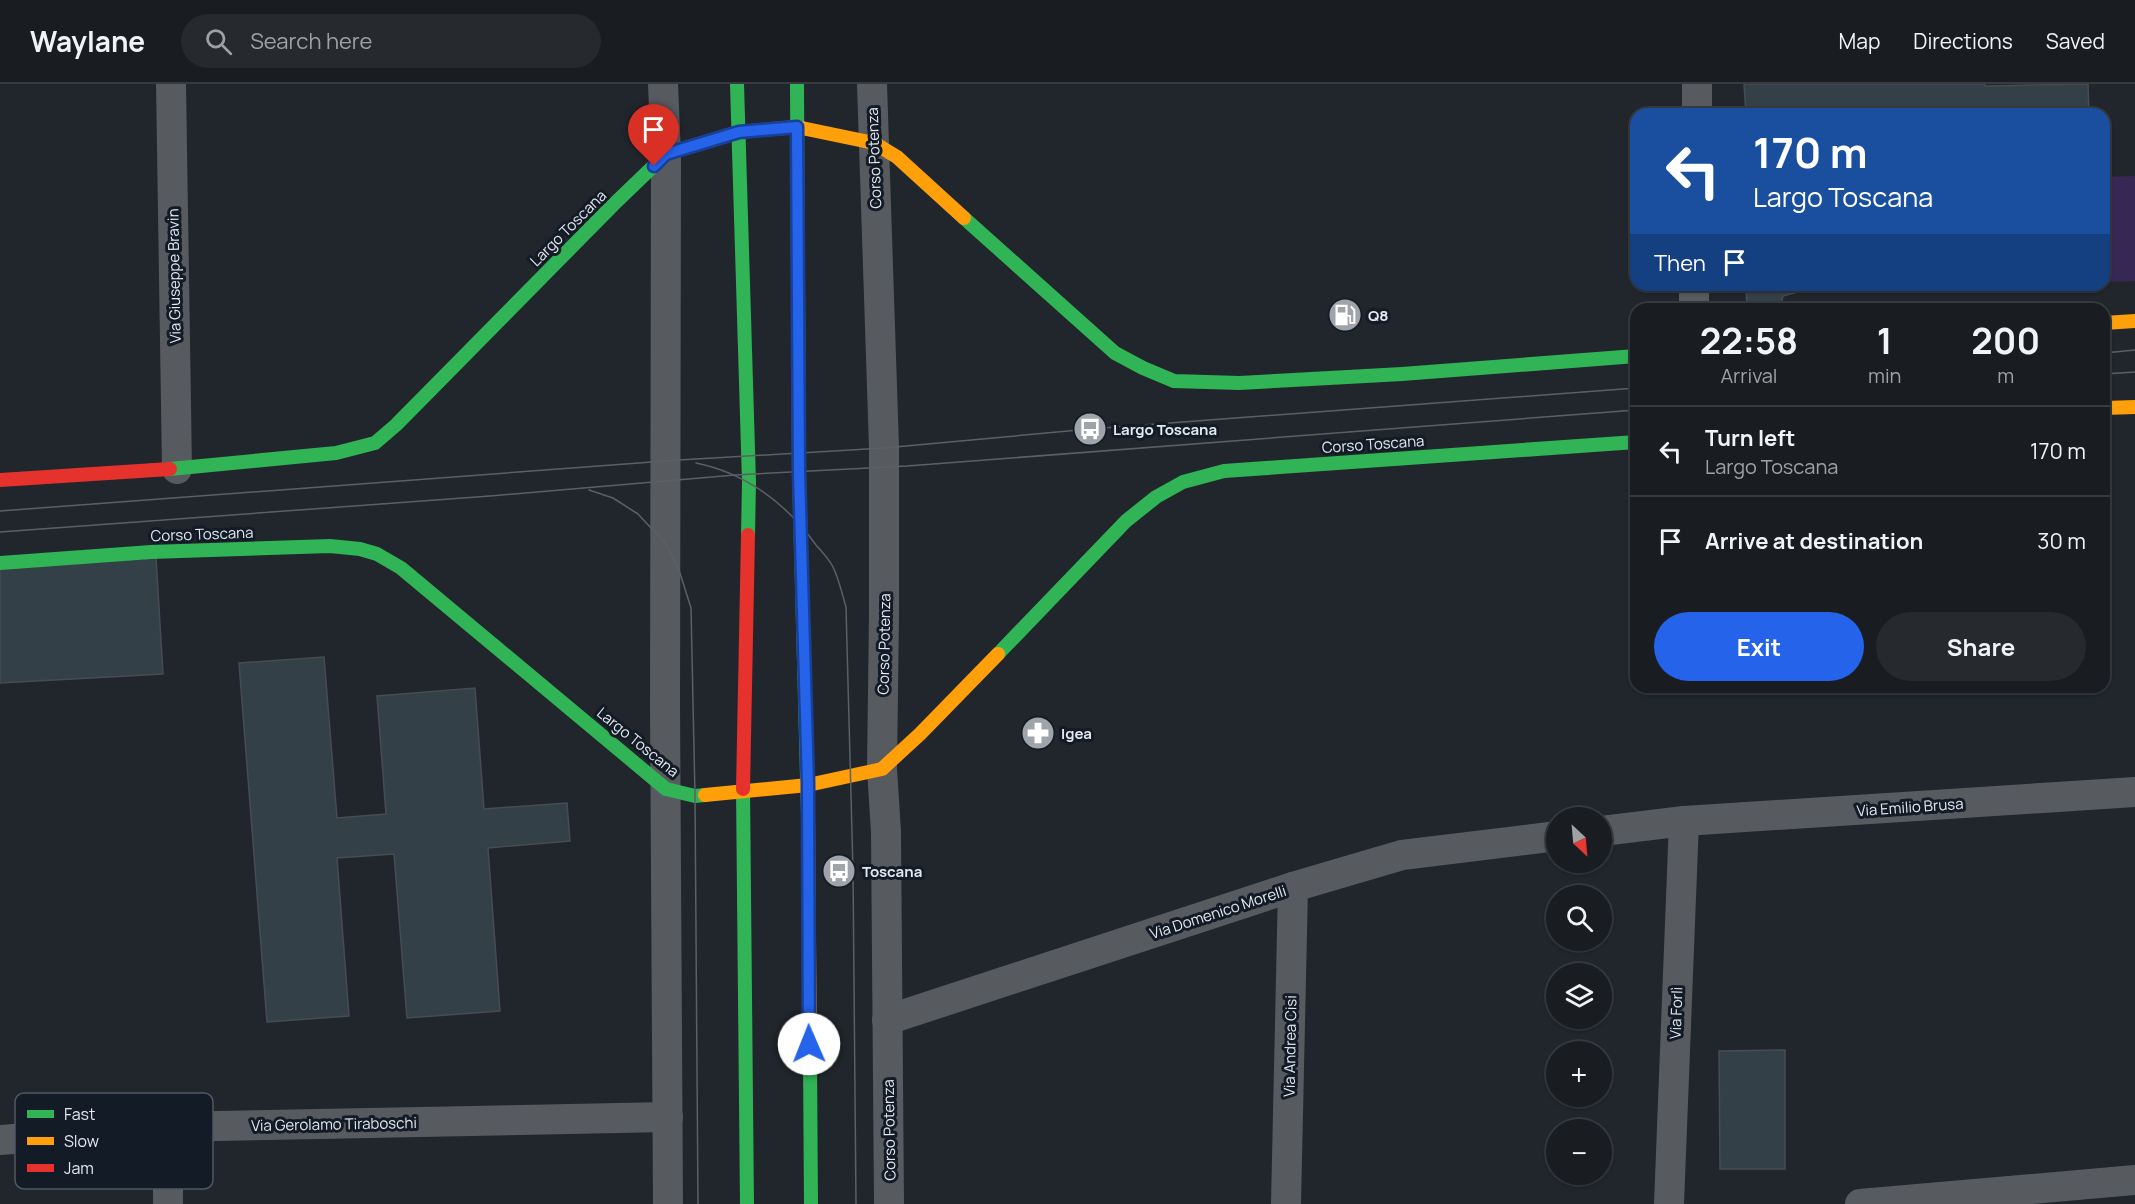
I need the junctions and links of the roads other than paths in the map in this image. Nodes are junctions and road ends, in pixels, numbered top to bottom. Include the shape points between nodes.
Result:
1 (171, 84) edge
2 (663, 84) edge
3 (738, 84) edge
4 (797, 84) edge
5 (872, 84) edge
6 (1697, 84) edge
7 (1697, 108) edge
8 (797, 127) junction
9 (739, 132) junction
10 (874, 143) junction
11 (666, 154) junction
12 (2135, 321) edge
13 (2110, 323) edge
14 (1630, 356) edge
15 (2135, 407) edge
16 (2110, 408) edge
17 (1630, 442) edge
18 (177, 469) junction
19 (0, 480) edge
20 (0, 563) edge
21 (401, 567) joint
22 (882, 769) junction
23 (808, 784) junction
24 (666, 789) junction
25 (743, 792) junction
26 (2135, 792) edge
27 (1684, 821) junction
28 (1612, 830) edge
29 (1546, 837) edge
30 (1293, 887) junction
31 (887, 1020) junction
32 (668, 1117) junction
33 (213, 1126) edge
34 (15, 1139) edge
35 (0, 1140) edge
36 (2135, 1179) edge
37 (669, 1204) edge
38 (747, 1204) edge
39 (811, 1204) edge
40 (889, 1204) edge
41 (1286, 1204) edge
42 (1669, 1204) edge
43 (1860, 1204) edge

1 - 18 street, Via Giuseppe Bravin
2 - 11 street
3 - 9 street
4 - 8 street
5 - 10 street, Corso Potenza
6 - 7 street
8 - 9 street, Largo Toscana
8 - 10 street, Largo Toscana
8 - 23 street via 799,473
9 - 11 street, Largo Toscana
9 - 25 street via 749,482
10 - 14 street, Largo Toscana via 897,156 1115,352 1174,381 1239,383
10 - 22 street, Corso Potenza via 884,448
11 - 18 street, Largo Toscana via 375,443 336,453
11 - 24 street
12 - 13 street
15 - 16 street
17 - 22 street, Corso Toscana via 1224,471 1183,482 1155,497 1126,521
18 - 19 street
20 - 21 street, Corso Toscana via 151,552 330,546 377,554
21 - 24 street, Largo Toscana
22 - 23 street, Largo Toscana
22 - 31 street, Corso Potenza
23 - 25 street, Largo Toscana
23 - 39 street
24 - 25 street, Largo Toscana via 695,796
24 - 32 street
25 - 38 street
26 - 27 street, Via Emilio Brusa
27 - 28 street
27 - 42 street, Via Forlì
29 - 30 street, Via Domenico Morelli via 1402,855
30 - 31 street, Via Domenico Morelli
30 - 41 street, Via Andrea Cisi
31 - 40 street, Corso Potenza
32 - 33 street, Via Gerolamo Tiraboschi
32 - 37 street
34 - 35 street, Via Gerolamo Tiraboschi
36 - 43 street

